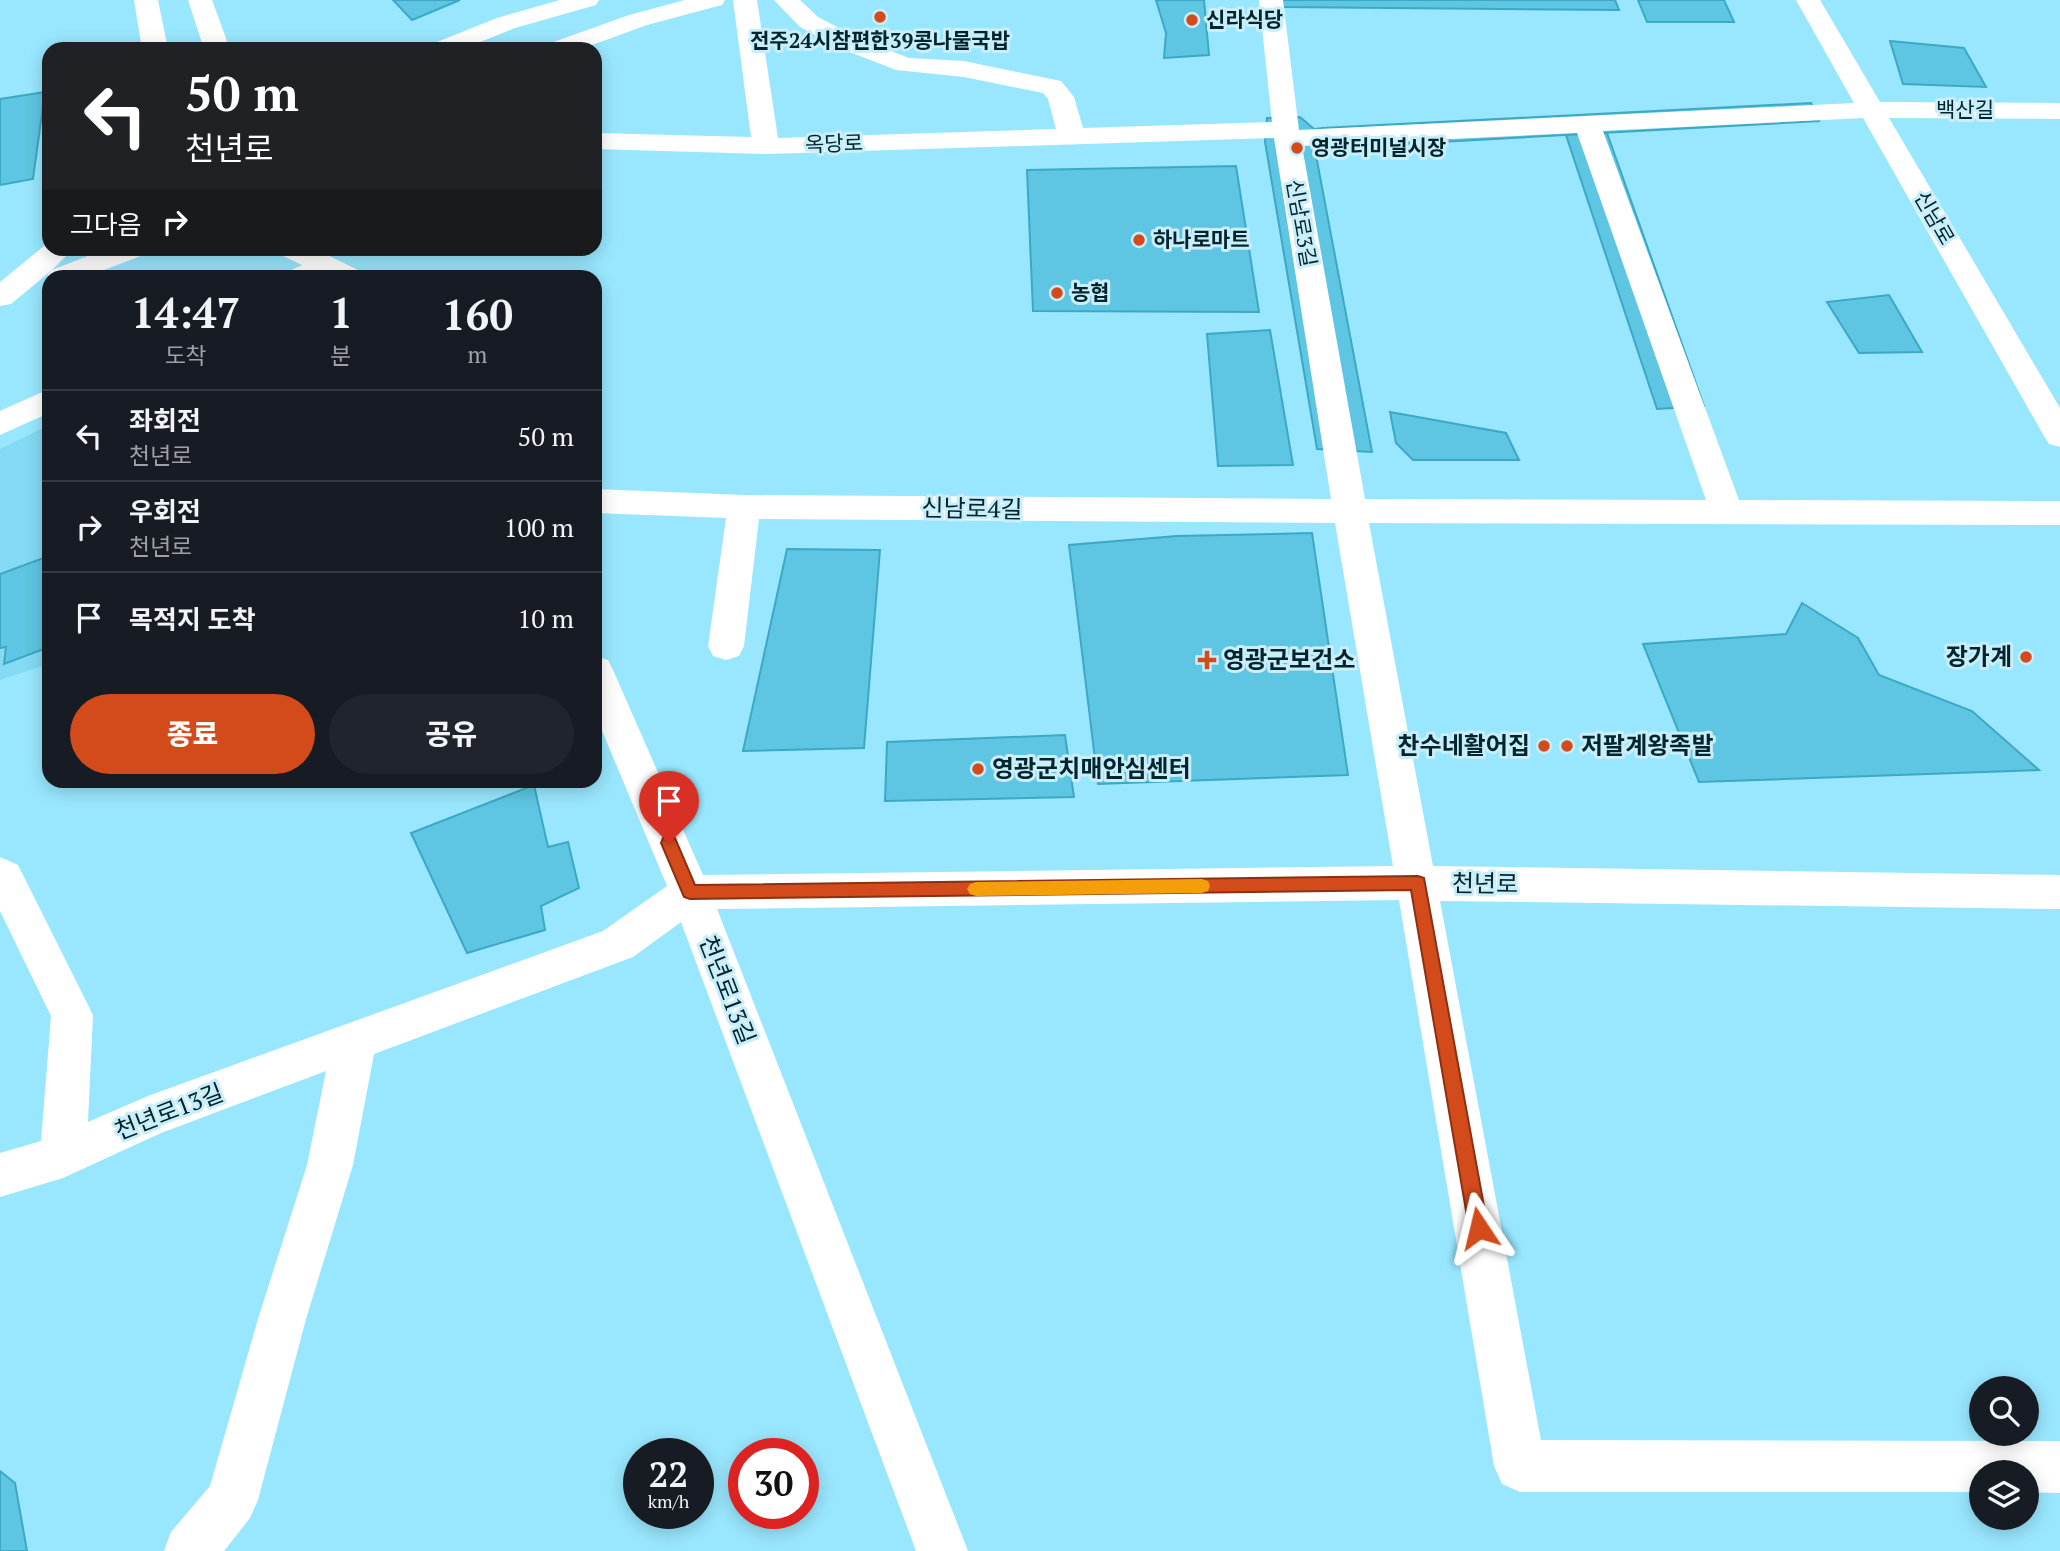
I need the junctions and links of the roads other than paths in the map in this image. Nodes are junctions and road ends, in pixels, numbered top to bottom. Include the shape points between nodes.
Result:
1 (146, 0) edge
2 (587, 0) edge
3 (713, 0) edge
4 (745, 0) edge
5 (786, 0) edge
6 (1271, 0) edge
7 (1808, 0) edge
8 (204, 11) edge
9 (154, 42) edge
10 (215, 42) edge
11 (236, 42) edge
12 (458, 42) edge
13 (577, 42) edge
14 (1871, 110) junction
15 (2060, 111) edge
16 (1587, 124) junction
17 (1286, 134) junction
18 (1072, 137) junction
19 (602, 141) edge
20 (766, 146) junction
21 (50, 256) edge
22 (115, 256) edge
23 (306, 256) edge
24 (330, 267) edge
25 (78, 270) edge
26 (42, 283) edge
27 (0, 297) edge
28 (42, 403) edge
29 (0, 424) edge
30 (2060, 436) edge
31 (602, 501) edge
32 (744, 506) junction
33 (1350, 510) junction
34 (1727, 513) junction
35 (2060, 513) edge
36 (726, 646) dead end
37 (602, 686) edge
38 (0, 874) edge
39 (1418, 883) junction
40 (690, 892) junction
41 (2060, 892) edge
42 (354, 1043) junction
43 (63, 1156) junction
44 (0, 1175) edge
45 (2060, 1467) edge
46 (190, 1551) edge
47 (942, 1551) edge

1 - 9 street
2 - 12 street
3 - 13 street
4 - 20 street
5 - 18 street via 809,22 905,65 964,69 1052,87 1061,97
6 - 17 street
7 - 14 street, 신남로
8 - 10 street
8 - 11 street
14 - 15 street, 백산길
14 - 16 street
14 - 30 street, 신남로
16 - 17 street
16 - 34 street
17 - 18 street, 옥당로
17 - 33 street, 신남로3길
18 - 20 street, 옥당로
19 - 20 street, 옥당로
21 - 27 street
22 - 25 street
23 - 24 street
26 - 27 street
28 - 29 street
31 - 32 street, 신남로4길
32 - 33 street, 신남로4길
32 - 36 street
33 - 34 street, 신남로4길
33 - 39 street, 신남로3길
34 - 35 street, 신남로4길
37 - 40 street
38 - 43 street via 72,1015
39 - 40 street, 천년로
39 - 41 street, 천년로
39 - 45 street, 신남로3길 via 1520,1466
40 - 42 street, 천년로13길 via 618,944
40 - 47 street, 천년로13길
42 - 43 street, 천년로13길 via 148,1117
42 - 46 street via 330,1166 232,1500
43 - 44 street, 천년로13길

